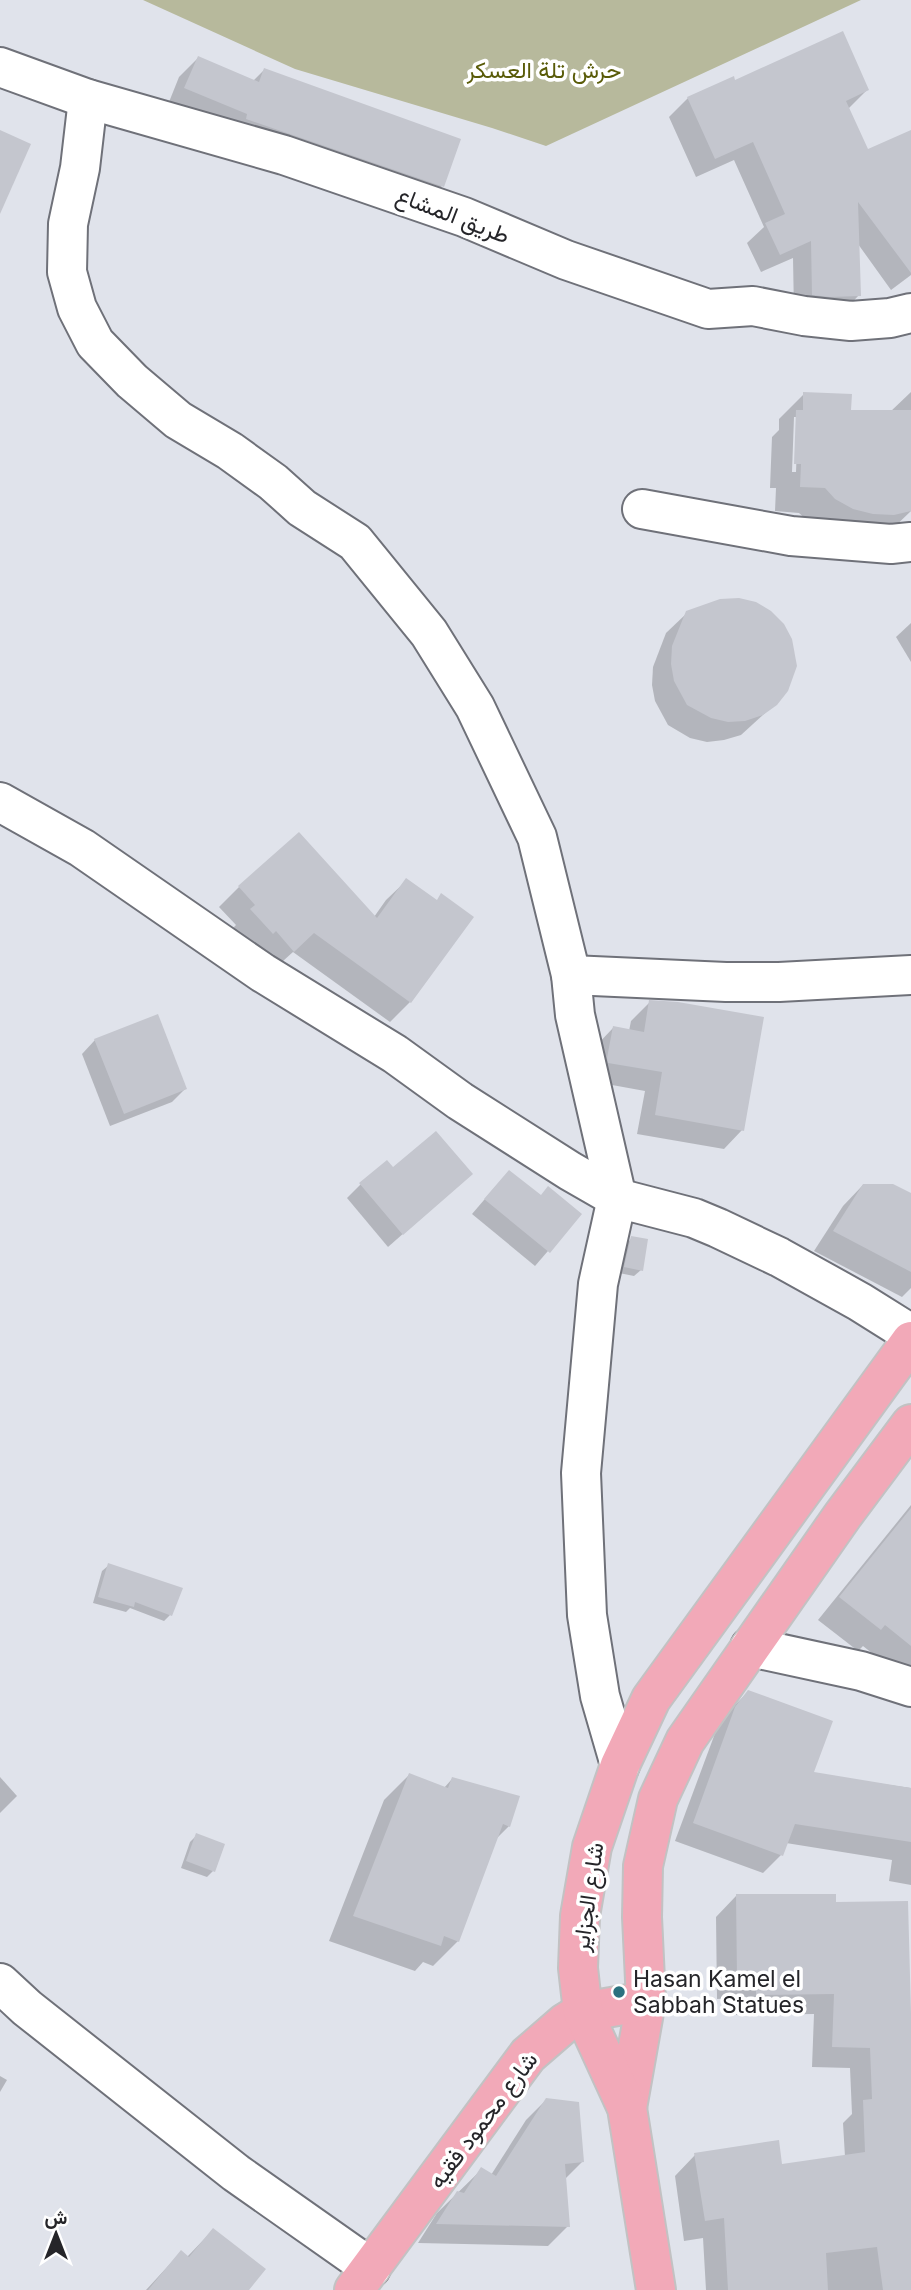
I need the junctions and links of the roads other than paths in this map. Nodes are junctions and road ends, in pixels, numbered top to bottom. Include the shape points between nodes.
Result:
1 (0, 67) edge
2 (88, 99) junction
3 (911, 313) edge
4 (642, 509) dead end
5 (911, 542) edge
6 (0, 802) edge
7 (571, 975) junction
8 (911, 975) edge
9 (617, 1198) junction
10 (911, 1335) edge
11 (911, 1341) edge
12 (911, 1424) edge
13 (750, 1647) junction
14 (911, 1687) edge
15 (620, 1765) junction
16 (0, 1983) edge
17 (646, 2001) junction
18 (583, 2012) junction
19 (627, 2108) junction
20 (362, 2279) edge
21 (656, 2290) edge

1 - 2 street, طريق المشاع
2 - 3 street, طريق المشاع via 310,164 708,309 753,306 851,321
2 - 7 street via 68,224 67,272 77,308 95,343 178,420 230,451 302,508 355,542 429,633 475,707 537,837
4 - 5 street via 790,536
6 - 9 street via 82,848 263,973
7 - 8 street via 726,982
7 - 9 street via 575,1015
9 - 10 street via 719,1228 860,1302
9 - 15 street via 598,1284 581,1473 587,1615 600,1696
11 - 15 main road, شارع الجزاير via 651,1699
12 - 13 main road
13 - 14 street
13 - 17 main road via 685,1741 658,1799 643,1866
15 - 18 main road, شارع الجزاير via 592,1847 580,1916 578,1968
16 - 20 street
17 - 18 main road, شارع محمود فقيه
17 - 19 main road
18 - 19 main road, شارع الجزاير
18 - 20 main road, شارع محمود فقيه via 528,2055
19 - 21 main road

